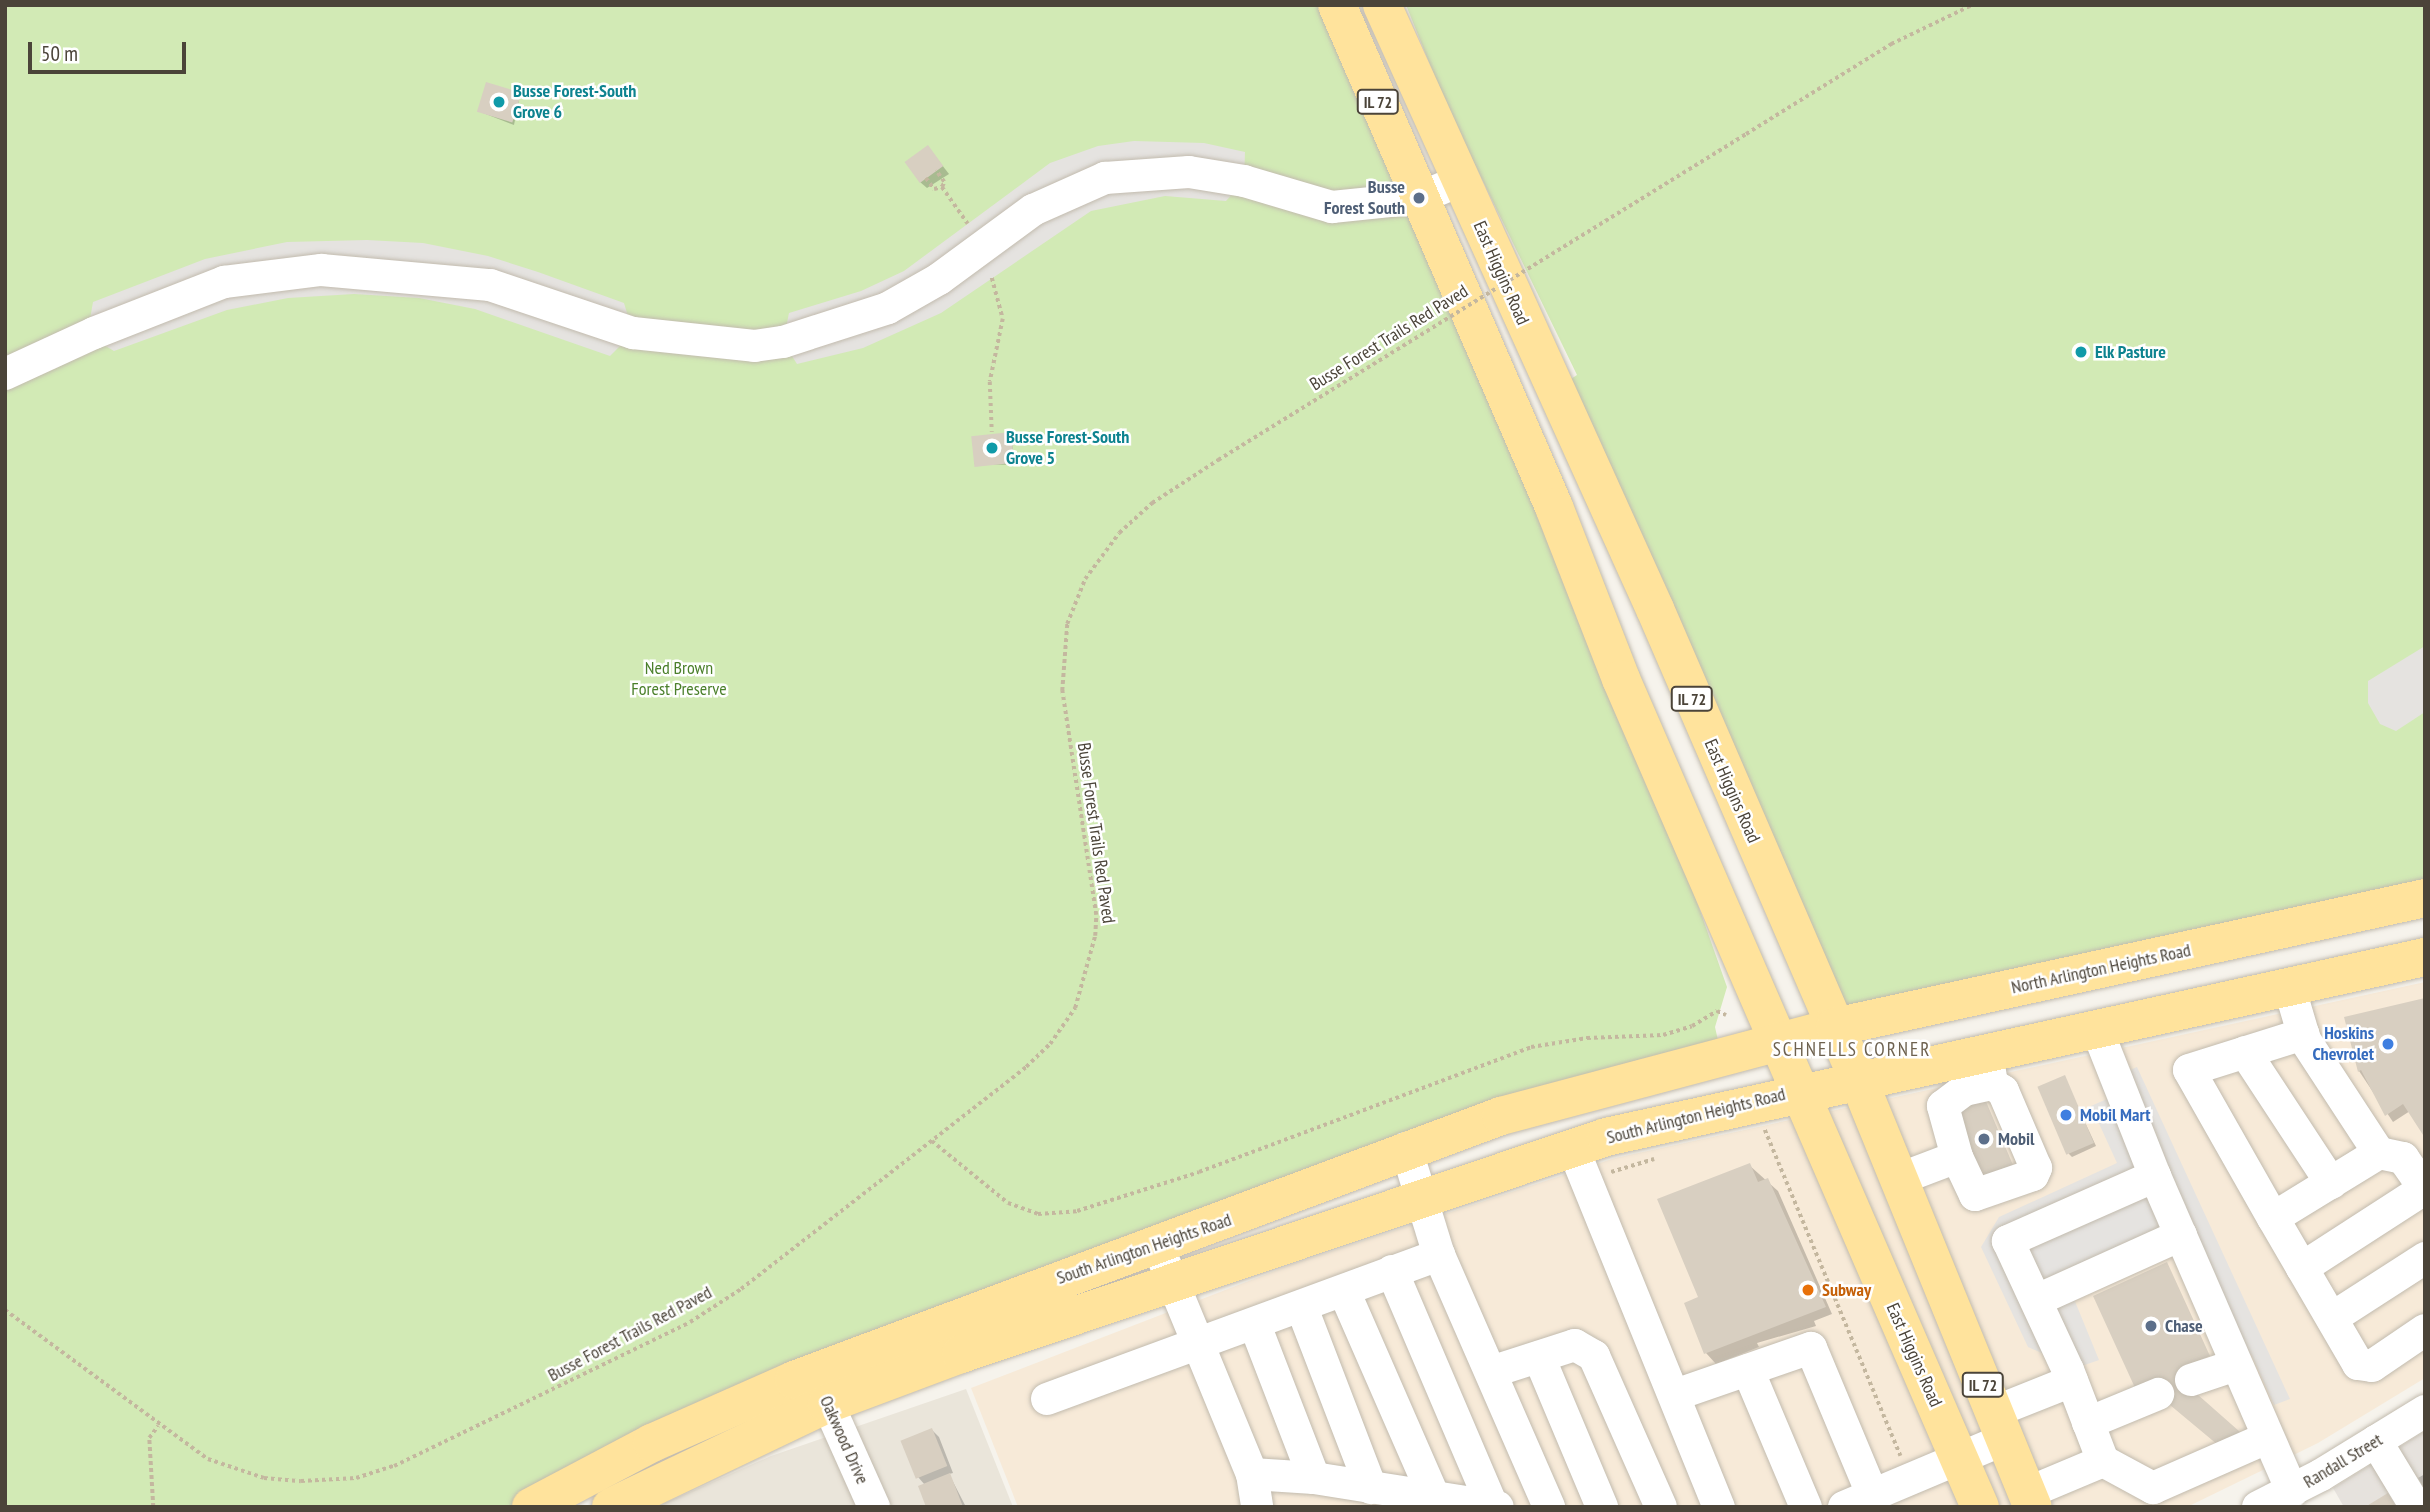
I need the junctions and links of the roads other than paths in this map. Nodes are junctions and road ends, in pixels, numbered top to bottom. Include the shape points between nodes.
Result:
1 (1337, 5) edge
2 (1382, 5) edge
3 (1459, 181) junction
4 (1419, 198) junction
5 (5, 374) edge
6 (2425, 898) edge
7 (2425, 957) edge
8 (2289, 986) junction
9 (1835, 1027) junction
10 (2096, 1027) junction
11 (2304, 1034) junction
12 (1777, 1041) junction
13 (2245, 1052) junction
14 (1989, 1068) junction
15 (1858, 1079) junction
16 (1798, 1092) junction
17 (1406, 1149) junction
18 (2379, 1153) junction
19 (1957, 1157) junction
20 (1579, 1164) junction
21 (2155, 1176) junction
22 (1899, 1179) junction
23 (2331, 1183) junction
24 (2424, 1190) edge
25 (1422, 1200) junction
26 (2273, 1218) junction
27 (2181, 1234) junction
28 (1157, 1244) junction
29 (1439, 1255) junction
30 (2425, 1258) edge
31 (2302, 1268) junction
32 (1392, 1272) junction
33 (1175, 1282) junction
34 (1344, 1291) junction
35 (2037, 1300) junction
36 (1302, 1308) junction
37 (2332, 1318) junction
38 (1255, 1325) junction
39 (2425, 1330) edge
40 (1198, 1340) junction
41 (1539, 1356) junction
42 (2236, 1365) junction
43 (1748, 1370) junction
44 (1491, 1372) junction
45 (2191, 1380) dead end
46 (2072, 1381) junction
47 (821, 1389) junction
48 (2158, 1394) dead end
49 (1675, 1395) junction
50 (1048, 1399) dead end
51 (2425, 1411) edge
52 (2088, 1423) junction
53 (1999, 1425) junction
54 (2267, 1438) junction
55 (2376, 1441) junction
56 (1960, 1458) junction
57 (2103, 1461) junction
58 (1252, 1474) junction
59 (1314, 1478) junction
60 (1371, 1488) junction
61 (2300, 1495) edge
62 (1873, 1496) junction
63 (1434, 1497) junction
64 (2030, 1500) edge
65 (1492, 1506) edge
66 (531, 1507) edge
67 (611, 1507) edge
68 (874, 1507) edge
69 (1257, 1507) edge
70 (1497, 1507) edge
71 (1549, 1507) edge
72 (1602, 1507) edge
73 (1661, 1507) edge
74 (1719, 1507) edge
75 (1806, 1507) edge
76 (1844, 1507) edge
77 (1980, 1507) edge
78 (2259, 1507) edge
79 (2416, 1507) edge

1 - 4 main road, East Higgins Road / IL 72
2 - 3 main road, East Higgins Road / IL 72
3 - 4 street
3 - 9 main road, East Higgins Road / IL 72 via 1655,609
4 - 5 street via 1332,207 1244,181 1189,172 1105,178 1033,210 939,279 888,308 809,335 754,346 633,333 490,285 321,270 224,282
4 - 12 main road, East Higgins Road / IL 72
6 - 9 main road, North Arlington Heights Road
7 - 8 main road
8 - 10 main road
8 - 11 street
9 - 12 main road, North Arlington Heights Road
9 - 15 main road, East Higgins Road / IL 72
10 - 14 main road
10 - 21 street
11 - 13 street
11 - 18 street
12 - 16 main road, East Higgins Road / IL 72
12 - 17 main road, South Arlington Heights Road via 1501,1116
13 - 23 street
13 - 26 street via 2189,1070
14 - 15 main road
14 - 19 street via 1943,1106
14 - 19 street via 2036,1168 2033,1175 1975,1195
15 - 16 main road
15 - 22 main road, East Higgins Road / IL 72
16 - 20 main road, South Arlington Heights Road
16 - 56 main road, East Higgins Road / IL 72
17 - 25 street
17 - 28 main road, South Arlington Heights Road via 1280,1201
18 - 23 street
18 - 24 street via 2403,1158
19 - 22 street
20 - 25 main road, South Arlington Heights Road
20 - 49 street
21 - 27 street
21 - 35 street via 2008,1241
22 - 53 main road, East Higgins Road / IL 72
23 - 26 street
24 - 31 street
25 - 29 street
25 - 33 main road, South Arlington Heights Road
26 - 31 street
27 - 35 street
27 - 42 street
28 - 33 street
28 - 47 main road, South Arlington Heights Road via 1024,1291
29 - 32 street
29 - 44 street
30 - 37 street
31 - 37 street
32 - 34 street
32 - 65 street
33 - 40 street
33 - 47 main road, South Arlington Heights Road
34 - 36 street
34 - 63 street
35 - 46 street
36 - 38 street
36 - 60 street
37 - 39 street via 2358,1364 2372,1366
38 - 40 street
38 - 59 street
40 - 50 street
40 - 58 street
41 - 44 street
41 - 72 street
41 - 73 street via 1575,1345 1594,1356
42 - 45 street
42 - 54 street
43 - 49 street
43 - 62 street via 1811,1348
43 - 75 street
44 - 71 street
46 - 52 street
46 - 53 street
47 - 66 main road, South Arlington Heights Road via 652,1443
47 - 67 main road, South Arlington Heights Road
47 - 68 street, Oakwood Drive
48 - 52 street
49 - 74 street
51 - 55 street, Randall Street
52 - 57 street
53 - 56 street
53 - 64 main road, East Higgins Road / IL 72
54 - 57 street via 2153,1488
54 - 61 street
55 - 61 street, Randall Street
55 - 79 street
56 - 62 street
56 - 77 main road, East Higgins Road / IL 72
57 - 64 street
58 - 59 street
58 - 69 street
59 - 60 street
60 - 63 street
61 - 78 street, Randall Street
62 - 76 street
63 - 65 street
65 - 70 street

